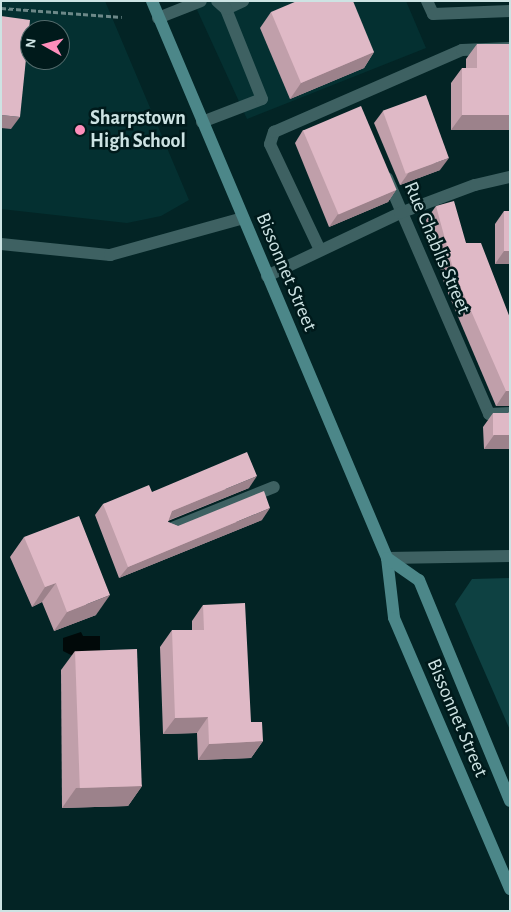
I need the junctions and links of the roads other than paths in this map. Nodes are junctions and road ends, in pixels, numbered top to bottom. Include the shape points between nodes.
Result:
1 (152, 1) edge
2 (201, 1) edge
3 (243, 1) edge
4 (427, 1) edge
5 (221, 5) edge
6 (510, 11) edge
7 (158, 18) junction
8 (510, 48) edge
9 (354, 97) junction
10 (361, 115) edge
11 (202, 122) junction
12 (383, 168) edge
13 (510, 177) edge
14 (400, 213) junction
15 (243, 218) junction
16 (1, 244) edge
17 (320, 250) junction
18 (267, 276) junction
19 (510, 413) edge
20 (274, 487) dead end
21 (167, 530) edge
22 (510, 556) edge
23 (387, 558) junction
24 (510, 801) edge
25 (509, 882) edge

1 - 7 main road, Bissonnet Street
2 - 7 street
3 - 5 street
4 - 6 street via 433,14
5 - 11 street via 262,99
7 - 11 main road, Bissonnet Street
8 - 9 street via 462,50
9 - 10 street
9 - 17 street via 274,132 270,144
11 - 15 main road, Bissonnet Street
12 - 14 street, Rue Chablis Street
13 - 14 street via 475,185
14 - 17 street
14 - 19 street, Rue Chablis Street via 488,414
15 - 16 street via 110,255
15 - 18 main road, Bissonnet Street
17 - 18 street
18 - 23 main road, Bissonnet Street
20 - 21 street
22 - 23 street
23 - 24 main road, Bissonnet Street via 419,580
23 - 25 main road, Bissonnet Street via 394,618

